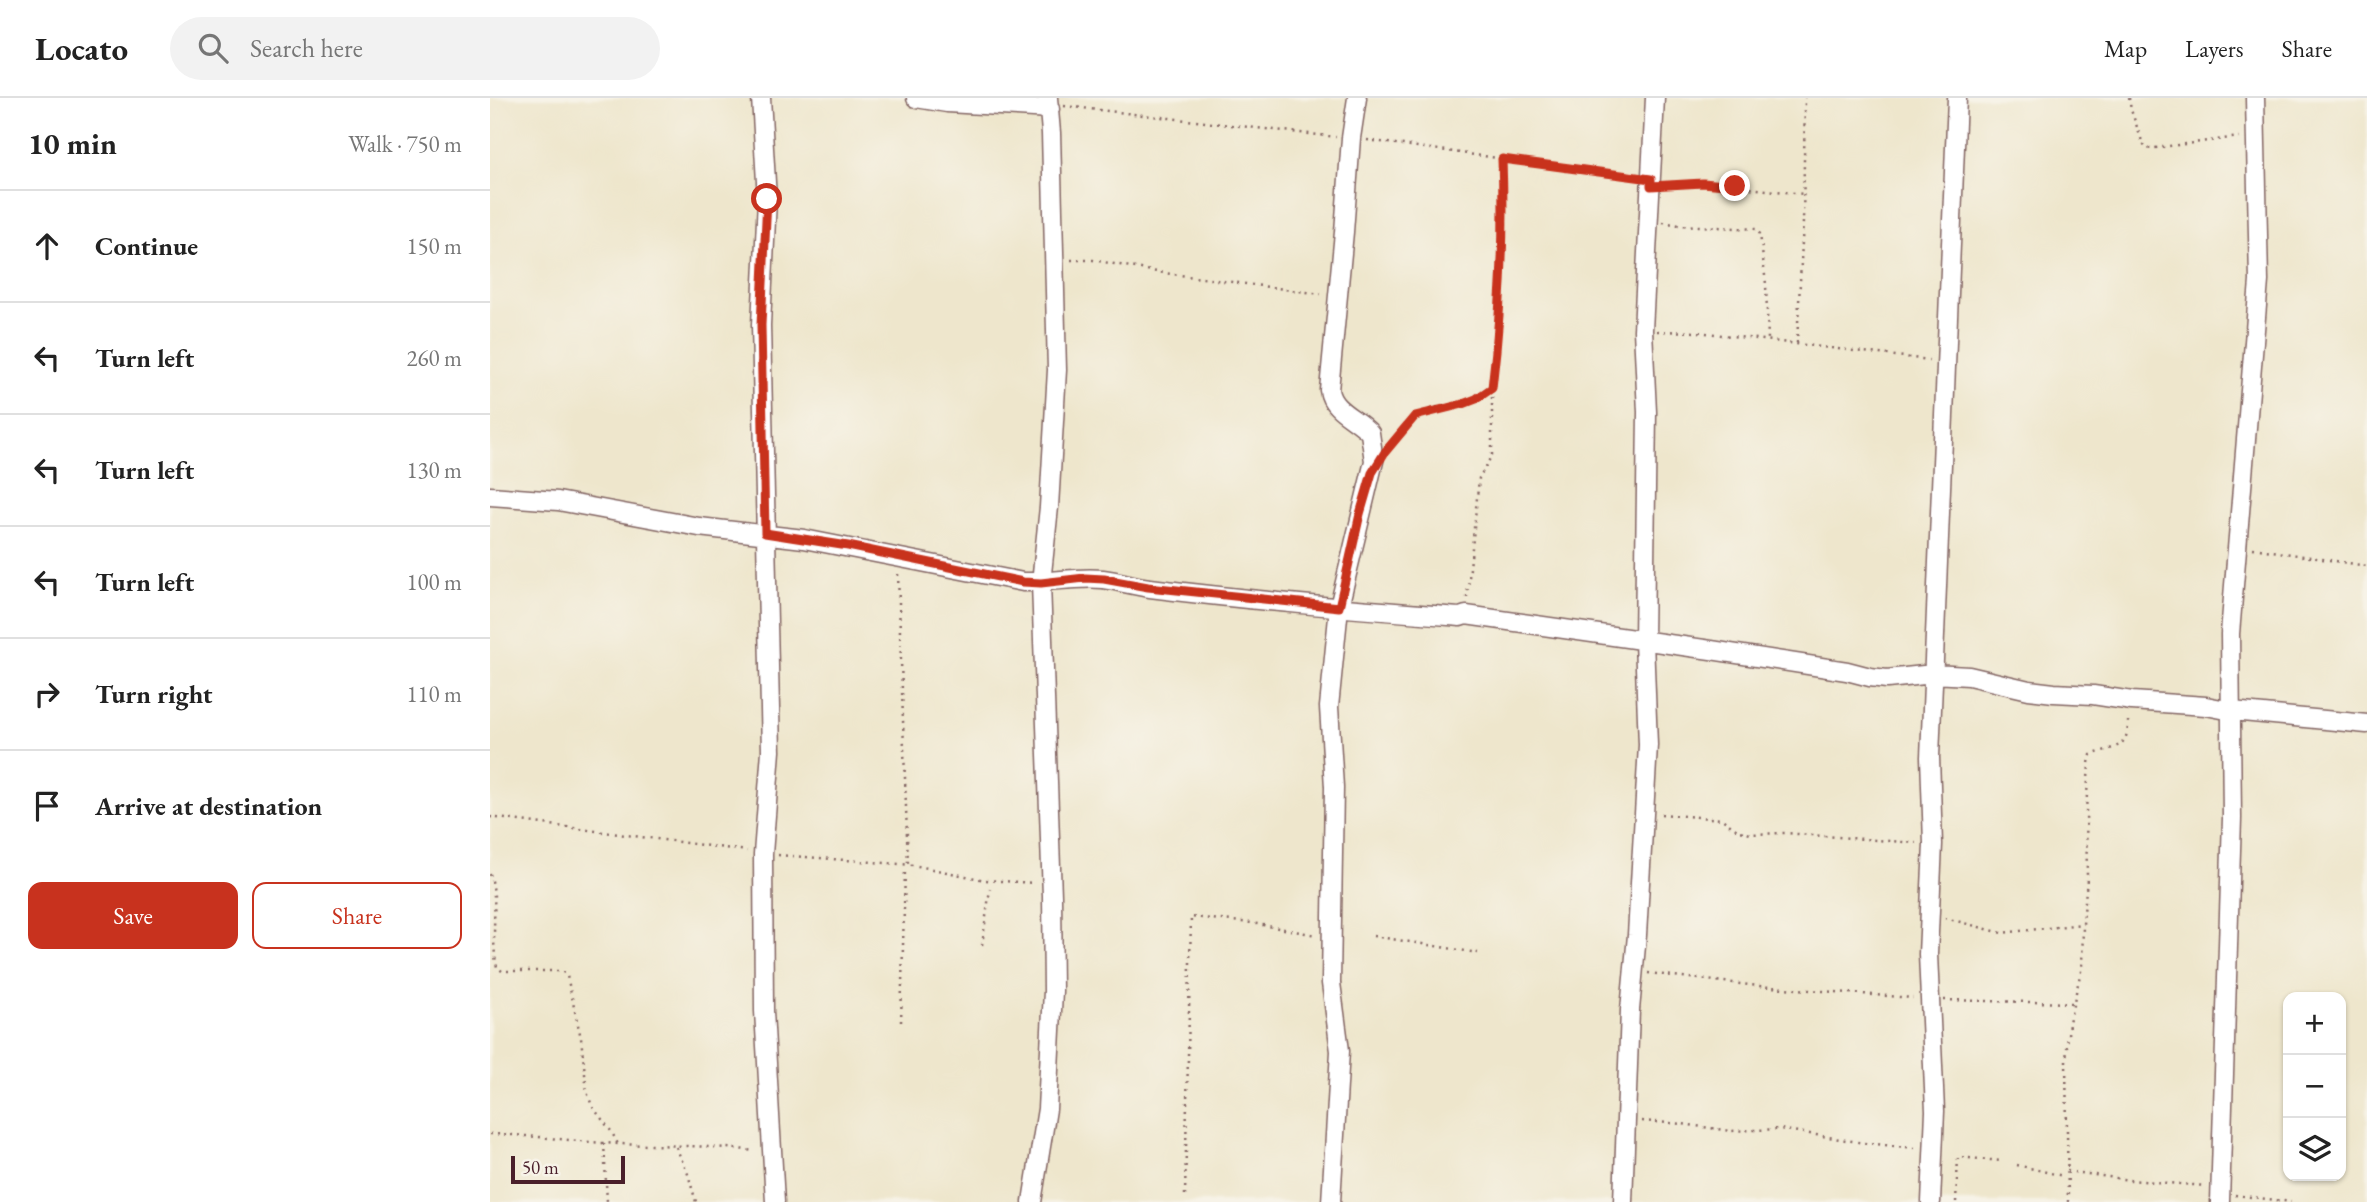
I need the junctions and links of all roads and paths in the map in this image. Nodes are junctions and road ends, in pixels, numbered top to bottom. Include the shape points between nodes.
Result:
1 (761, 98) edge
2 (916, 98) edge
3 (1357, 98) edge
4 (1656, 98) edge
5 (1805, 98) edge
6 (1957, 98) edge
7 (2129, 98) edge
8 (2255, 98) edge
9 (1049, 103) edge
10 (2256, 134) junction
11 (1351, 138) junction
12 (1502, 159) junction
13 (1651, 182) junction
14 (1803, 194) junction
15 (1648, 219) junction
16 (1053, 259) junction
17 (1338, 296) junction
18 (1643, 330) junction
19 (1768, 341) junction
20 (1797, 343) junction
21 (1946, 361) junction
22 (1492, 388) junction
23 (1372, 473) junction
24 (490, 496) edge
25 (765, 533) junction
26 (2238, 545) junction
27 (898, 556) junction
28 (2367, 566) edge
29 (1041, 583) junction
30 (1339, 607) junction
31 (1466, 615) junction
32 (1644, 641) junction
33 (1933, 674) junction
34 (2128, 700) junction
35 (2232, 711) junction
36 (2367, 724) edge
37 (1644, 813) junction
38 (490, 817) edge
39 (1933, 844) junction
40 (763, 854) junction
41 (908, 865) junction
42 (905, 870) dead end
43 (490, 874) edge
44 (1052, 884) junction
45 (990, 889) dead end
46 (1929, 917) junction
47 (2082, 924) junction
48 (1323, 936) dead end
49 (1373, 936) dead end
50 (982, 945) dead end
51 (1478, 953) dead end
52 (1640, 972) dead end
53 (1930, 999) junction
54 (2074, 1003) junction
55 (901, 1022) dead end
56 (1626, 1120) junction
57 (490, 1134) edge
58 (604, 1142) junction
59 (618, 1144) junction
60 (676, 1147) junction
61 (1934, 1149) junction
62 (772, 1154) junction
63 (2001, 1161) dead end
64 (2017, 1166) dead end
65 (2067, 1171) junction
66 (2063, 1176) dead end
67 (2220, 1194) edge
68 (1185, 1195) dead end
69 (607, 1202) edge
70 (696, 1202) edge
71 (775, 1202) edge
72 (1032, 1202) edge
73 (1331, 1202) edge
74 (1623, 1202) edge
75 (1931, 1202) edge
76 (1956, 1202) edge
77 (2068, 1202) edge
78 (2291, 1202) edge

1 - 25 street via 767,199 761,325
2 - 9 street via 947,103
3 - 11 street
4 - 13 street
5 - 14 path
6 - 21 street
7 - 10 path via 2147,149
8 - 10 street
9 - 11 path
9 - 16 street
10 - 26 street via 2259,281
11 - 12 path
11 - 17 street
12 - 13 path
12 - 22 path via 1505,225
13 - 14 path
13 - 15 street
14 - 20 path
15 - 18 street
15 - 19 path via 1756,229 1766,284
16 - 17 path via 1093,260
16 - 29 street via 1057,370
17 - 23 street via 1329,395 1336,408 1370,433
18 - 19 path
18 - 32 street via 1647,412
19 - 20 path
20 - 21 path
21 - 33 street
22 - 23 path via 1463,404 1415,416
22 - 31 path via 1492,455 1479,478
23 - 30 street
24 - 25 street via 558,500 699,527
25 - 27 street
25 - 40 street via 771,751
26 - 28 path
26 - 35 street via 2230,634
27 - 29 street
27 - 41 path
29 - 30 street via 1104,579
29 - 44 street
30 - 31 street
30 - 73 street via 1328,726 1334,787 1331,983 1340,1051
31 - 32 street
32 - 33 street via 1887,679
32 - 37 street via 1648,745
33 - 34 street
33 - 39 street
34 - 35 street
34 - 47 path via 2128,735 2091,755 2088,763
35 - 36 street
35 - 67 street
37 - 39 path via 1722,819 1750,834 1785,832
37 - 56 street
38 - 40 path
39 - 46 street
40 - 41 path
40 - 62 street via 764,1011
41 - 44 path via 985,880
42 - 55 path
43 - 59 path via 498,967 502,971 562,971 567,976 587,1092
44 - 72 street via 1047,1109
45 - 50 path
46 - 47 path via 2002,933
46 - 53 street
47 - 54 path via 2082,967
48 - 68 path via 1191,917
49 - 51 path
52 - 53 path
53 - 54 path
53 - 61 street
54 - 65 path via 2066,1061
56 - 61 path via 1730,1131 1780,1129
56 - 74 street
57 - 58 path
58 - 59 path
58 - 69 path
59 - 60 path
60 - 62 path
60 - 70 path
61 - 75 street
62 - 71 street
63 - 76 path via 1958,1157
64 - 66 path
65 - 67 path
65 - 77 path
67 - 78 path

